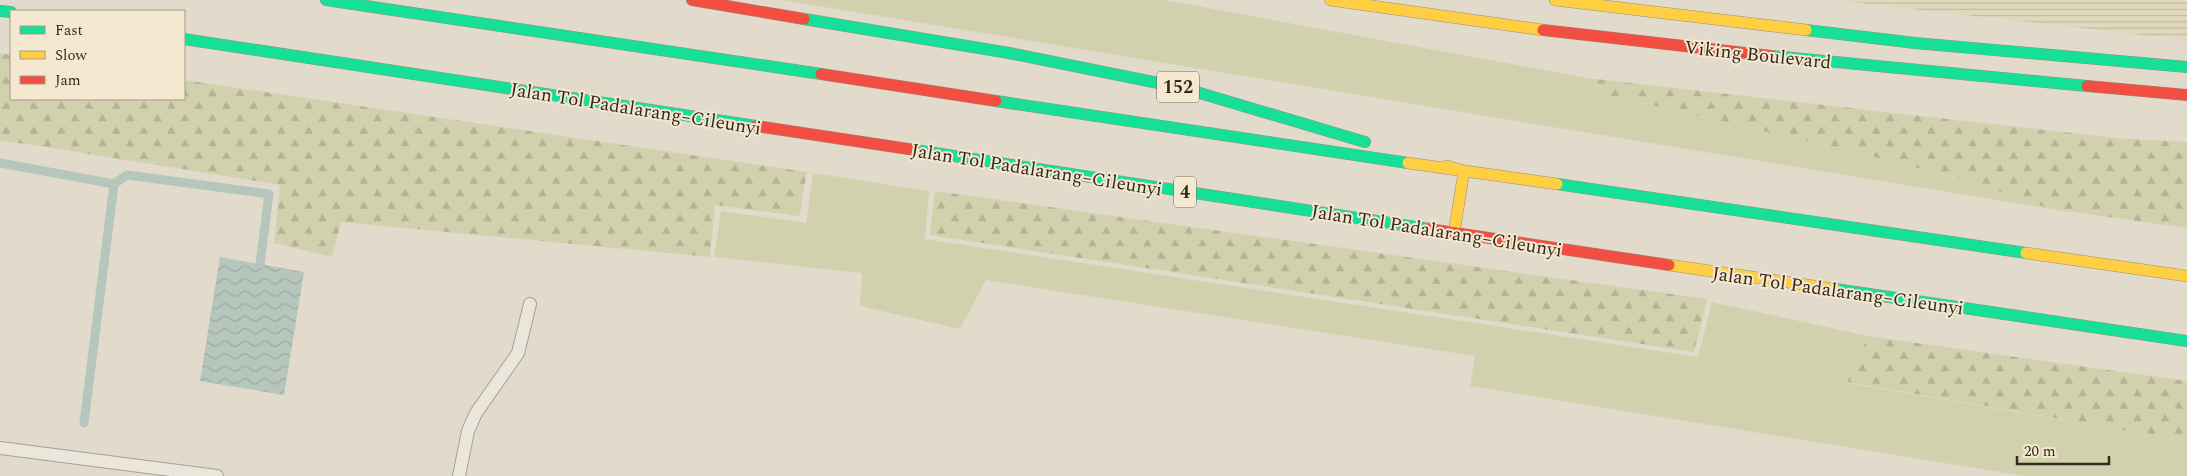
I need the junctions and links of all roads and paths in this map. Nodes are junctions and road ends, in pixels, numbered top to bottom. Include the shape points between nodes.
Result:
1 (326, 0) edge
2 (692, 0) edge
3 (1330, 0) edge
4 (1555, 0) edge
5 (185, 39) edge
6 (2187, 68) edge
7 (2187, 95) edge
8 (1464, 171) junction
9 (1454, 233) junction
10 (2187, 276) edge
11 (530, 304) dead end
12 (2187, 341) edge
13 (0, 448) edge
14 (217, 476) edge
15 (459, 476) edge

1 - 8 main road
2 - 8 main road, 152 via 1009,53 1183,88
3 - 7 main road, Viking Boulevard via 1588,36 1907,70
4 - 6 main road, Viking Boulevard via 1915,43
5 - 9 main road, Jalan Tol Padalarang–Cileunyi / 4
8 - 9 main road
8 - 10 main road
9 - 12 main road, Jalan Tol Padalarang–Cileunyi / 4
11 - 15 lane via 518,353 476,413 468,431
13 - 14 lane

